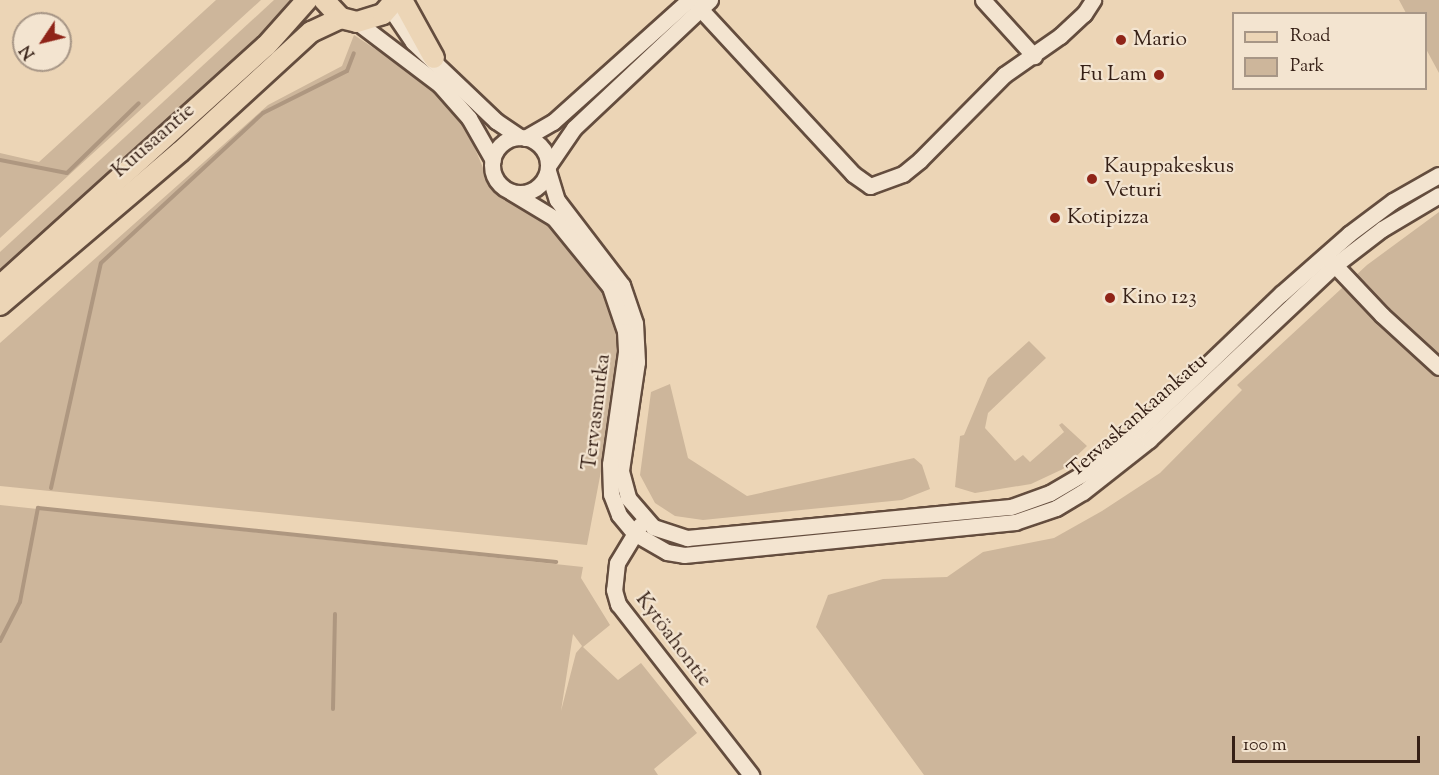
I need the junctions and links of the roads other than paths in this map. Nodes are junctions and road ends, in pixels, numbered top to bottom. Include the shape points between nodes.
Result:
1 (308, 0) edge
2 (324, 0) edge
3 (983, 0) edge
4 (1093, 0) edge
5 (698, 2) edge
6 (396, 3) edge
7 (349, 20) junction
8 (1034, 56) junction
9 (434, 58) joint
10 (522, 137) junction
11 (493, 160) junction
12 (548, 169) junction
13 (1439, 175) edge
14 (511, 192) junction
15 (1439, 195) edge
16 (1330, 260) junction
17 (0, 286) edge
18 (0, 305) edge
19 (1439, 367) edge
20 (644, 520) junction
21 (634, 533) junction
22 (751, 775) edge

1 - 17 main road, Kuusaantie via 266,46
2 - 7 main road
3 - 8 street
4 - 8 street via 1084,14
5 - 8 street via 854,174 870,186 903,174 1004,75
5 - 10 street via 553,122
5 - 12 street via 574,128
6 - 7 main road, Kuusaantie via 375,19
6 - 9 main road
7 - 11 street via 440,85 473,124
7 - 18 main road, Kuusaantie via 311,32 172,159
9 - 10 street via 496,121
10 - 11 street via 502,144
10 - 12 street via 540,145
11 - 14 street via 499,183
12 - 14 street via 535,189
12 - 20 street, Tervasmutka via 557,200 611,266 630,304 637,362 621,471 628,498
13 - 16 street, Tervaskankaankatu via 1393,201
14 - 21 street, Tervasmutka via 543,209 573,238 610,287 619,309 626,352 610,483 619,515
15 - 16 street, Tervaskankaankatu
16 - 19 street
16 - 20 street, Tervaskankaankatu via 1113,452 1069,483 1034,500 988,509 687,538 668,534
16 - 21 street, Tervaskankaankatu via 1149,440 1083,492 1039,515 1015,522 684,555 667,552
20 - 21 street, Kytöahontie
21 - 22 street, Kytöahontie via 615,569 618,604

